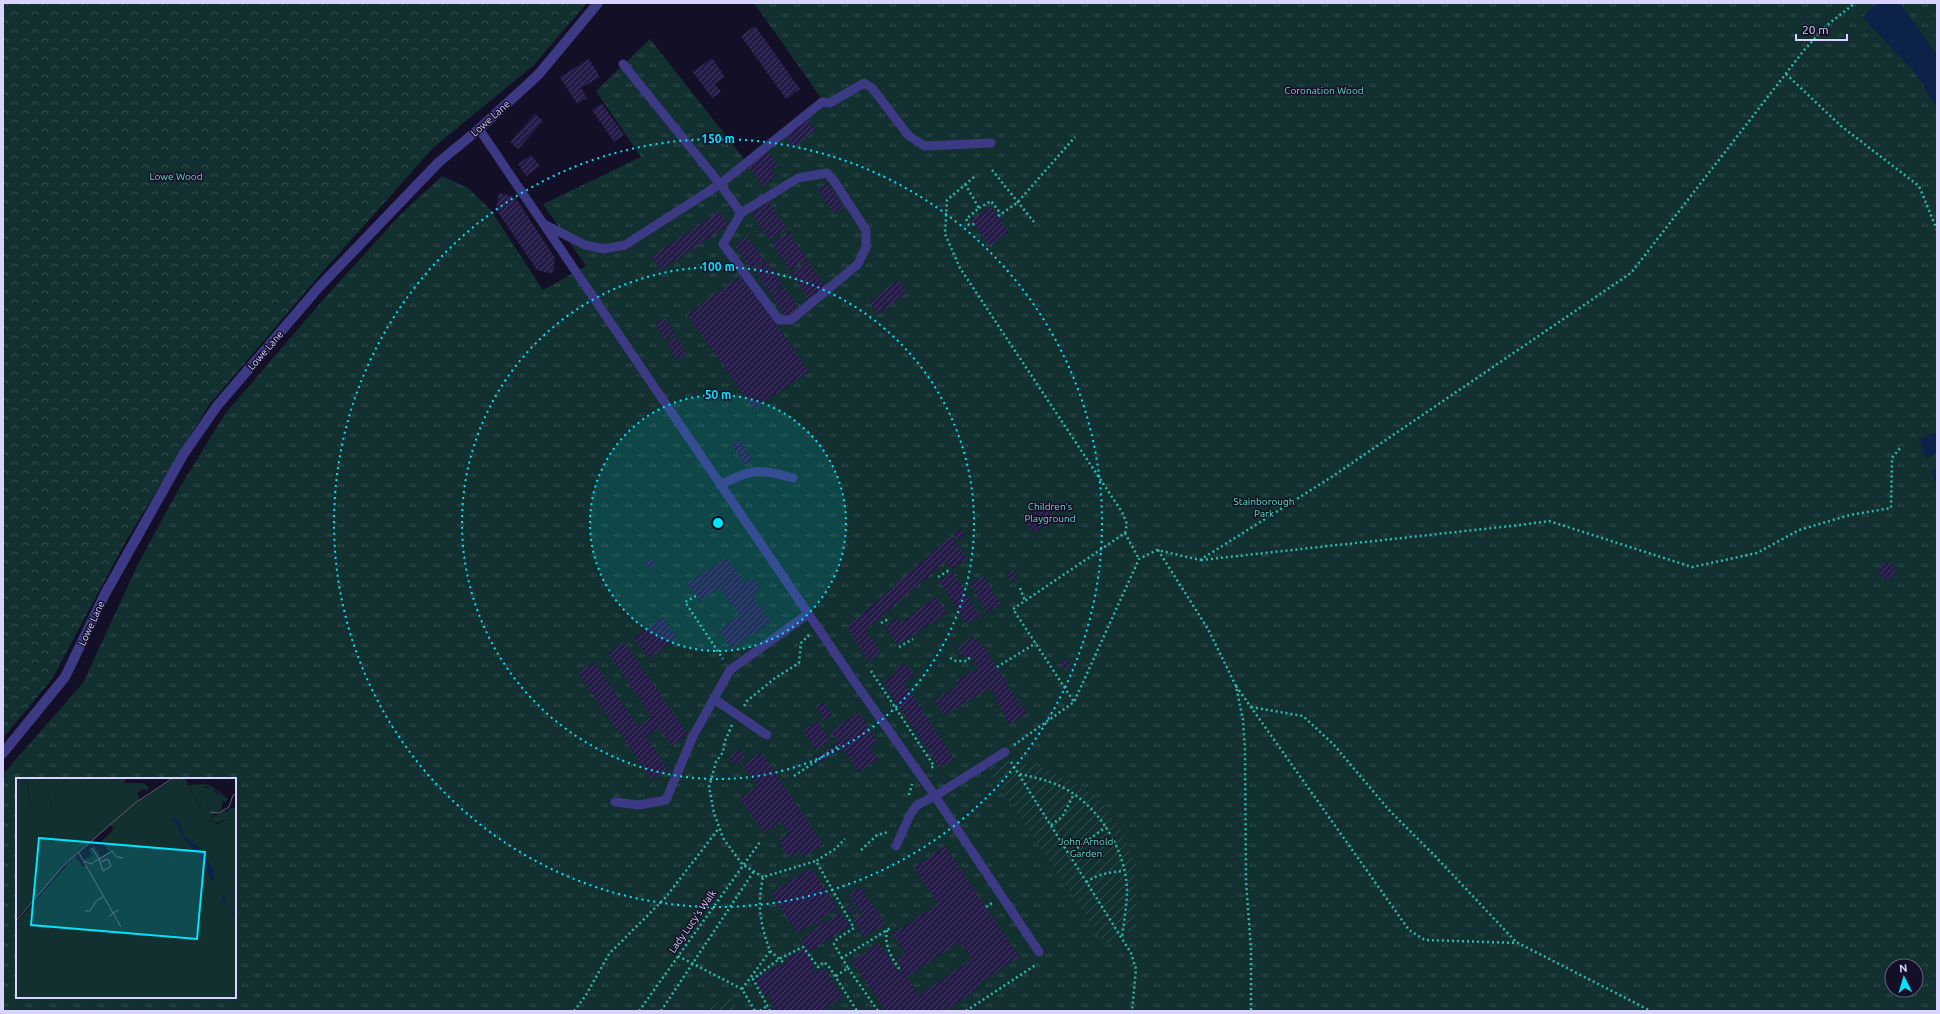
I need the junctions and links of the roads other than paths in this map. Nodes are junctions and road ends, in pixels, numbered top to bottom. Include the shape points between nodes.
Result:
1 (598, 3) edge
2 (622, 64) dead end
3 (479, 129) junction
4 (991, 143) dead end
5 (720, 184) junction
6 (741, 213) junction
7 (543, 224) junction
8 (793, 478) dead end
9 (720, 485) junction
10 (808, 614) junction
11 (714, 699) junction
12 (767, 735) dead end
13 (1005, 752) road end
14 (3, 753) edge
15 (935, 796) junction
16 (615, 802) dead end
17 (896, 846) dead end
18 (1039, 952) road end

1 - 3 street, Lowe Lane via 538,75
2 - 5 lane
3 - 7 lane
3 - 14 street, Lowe Lane via 439,162 319,287 217,406 183,455 105,594 65,678
4 - 5 lane via 925,146 909,136 872,88 864,83 830,103 822,102
5 - 6 lane
5 - 7 lane via 625,245 604,249 585,245
6 - 6 lane via 723,244 779,320 791,320 858,264 866,248 866,230 827,173 798,178
7 - 9 lane
8 - 9 lane via 775,473 746,472
9 - 10 lane
10 - 11 lane via 730,670
10 - 15 lane
11 - 12 lane
11 - 16 lane via 693,736 666,800 639,805
13 - 15 lane
15 - 17 lane via 917,805
15 - 18 lane via 1000,898

